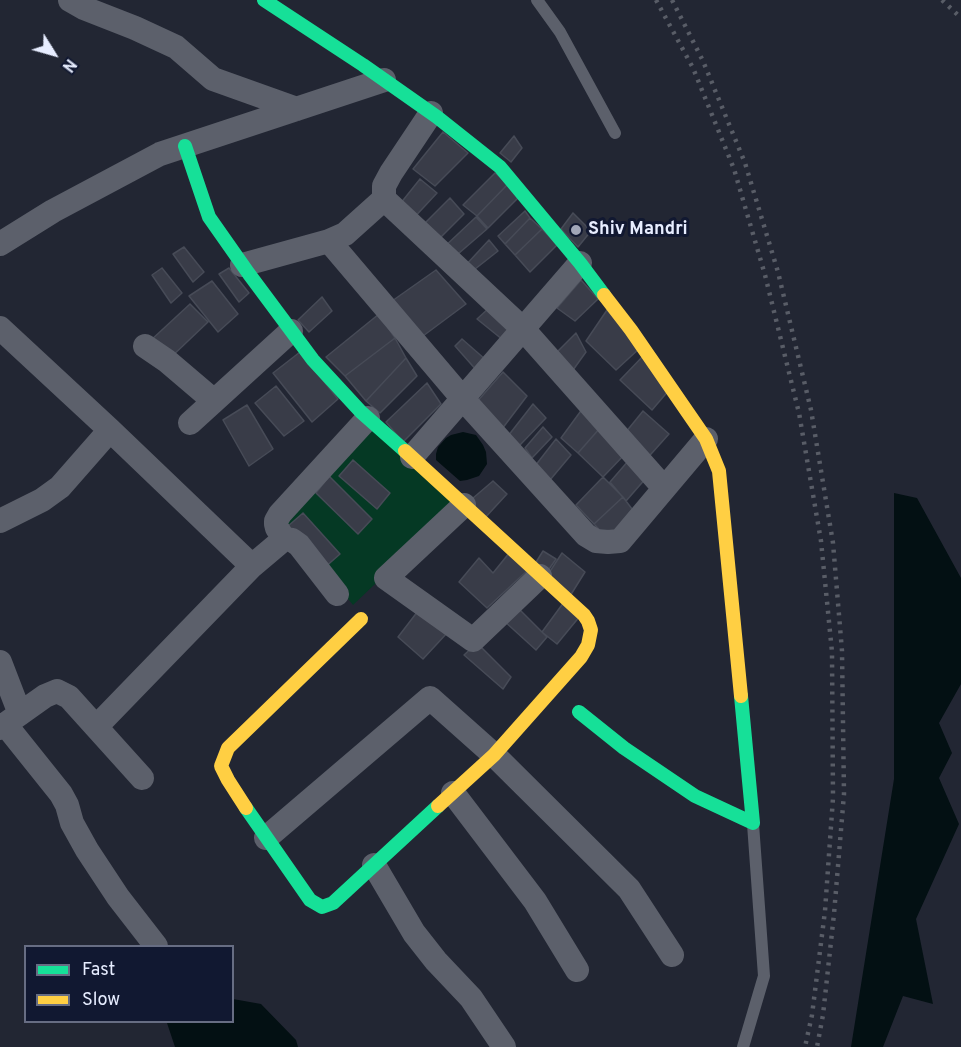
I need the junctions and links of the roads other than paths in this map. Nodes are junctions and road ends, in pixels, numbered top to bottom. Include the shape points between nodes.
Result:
1 (70, 0) edge
2 (264, 0) edge
3 (537, 0) edge
4 (384, 80) junction
5 (297, 109) junction
6 (431, 113) junction
7 (615, 133) dead end
8 (185, 146) junction
9 (384, 199) junction
10 (329, 241) junction
11 (0, 244) edge
12 (580, 263) junction
13 (242, 265) junction
14 (0, 328) edge
15 (523, 329) junction
16 (291, 331) junction
17 (145, 346) dead end
18 (463, 399) junction
19 (214, 400) junction
20 (368, 418) junction
21 (190, 423) dead end
22 (110, 430) junction
23 (706, 439) junction
24 (412, 458) junction
25 (664, 488) junction
26 (464, 505) junction
27 (0, 521) edge
28 (284, 538) junction
29 (252, 566) junction
30 (540, 576) junction
31 (337, 594) dead end
32 (361, 619) dead end
33 (0, 662) edge
34 (579, 712) dead end
35 (9, 722) edge
36 (96, 727) junction
37 (494, 755) junction
38 (142, 778) dead end
39 (453, 793) junction
40 (753, 823) junction
41 (266, 838) junction
42 (374, 865) junction
43 (155, 945) edge
44 (672, 955) dead end
45 (577, 970) dead end
46 (504, 1047) edge
47 (743, 1047) edge

1 - 5 street via 176,47 213,80
2 - 4 street
3 - 7 lane via 560,32
4 - 5 street
4 - 6 street
5 - 8 street
6 - 9 street via 391,173 384,186
6 - 12 street via 500,167
8 - 11 street via 160,154
8 - 13 street via 209,217
9 - 10 street via 345,234
9 - 15 street
10 - 13 street
10 - 18 street
12 - 15 street
12 - 23 street
13 - 16 street
14 - 22 street
15 - 18 street
15 - 25 street
16 - 19 street
16 - 20 street
17 - 19 street
18 - 24 street
18 - 25 street via 586,535 596,541 620,541
19 - 21 street
20 - 24 street
20 - 28 street via 280,514 276,524
22 - 27 street via 60,487
22 - 29 street
23 - 25 street
23 - 40 street via 719,471
24 - 26 street
26 - 30 street
26 - 30 street via 386,578 474,640
28 - 29 street
28 - 31 street via 299,545
29 - 36 street
30 - 37 street via 588,621 588,645
32 - 41 street via 228,747 221,766
33 - 35 street
34 - 40 street via 695,796
35 - 36 street via 57,692 69,698
35 - 43 street via 61,794 87,850
36 - 38 street
37 - 39 street
37 - 41 street via 430,698
37 - 44 street via 629,889
39 - 42 street
39 - 45 street via 535,901
40 - 47 lane via 764,976
41 - 42 street via 310,900 322,907 333,903
42 - 46 street via 414,933 471,998

